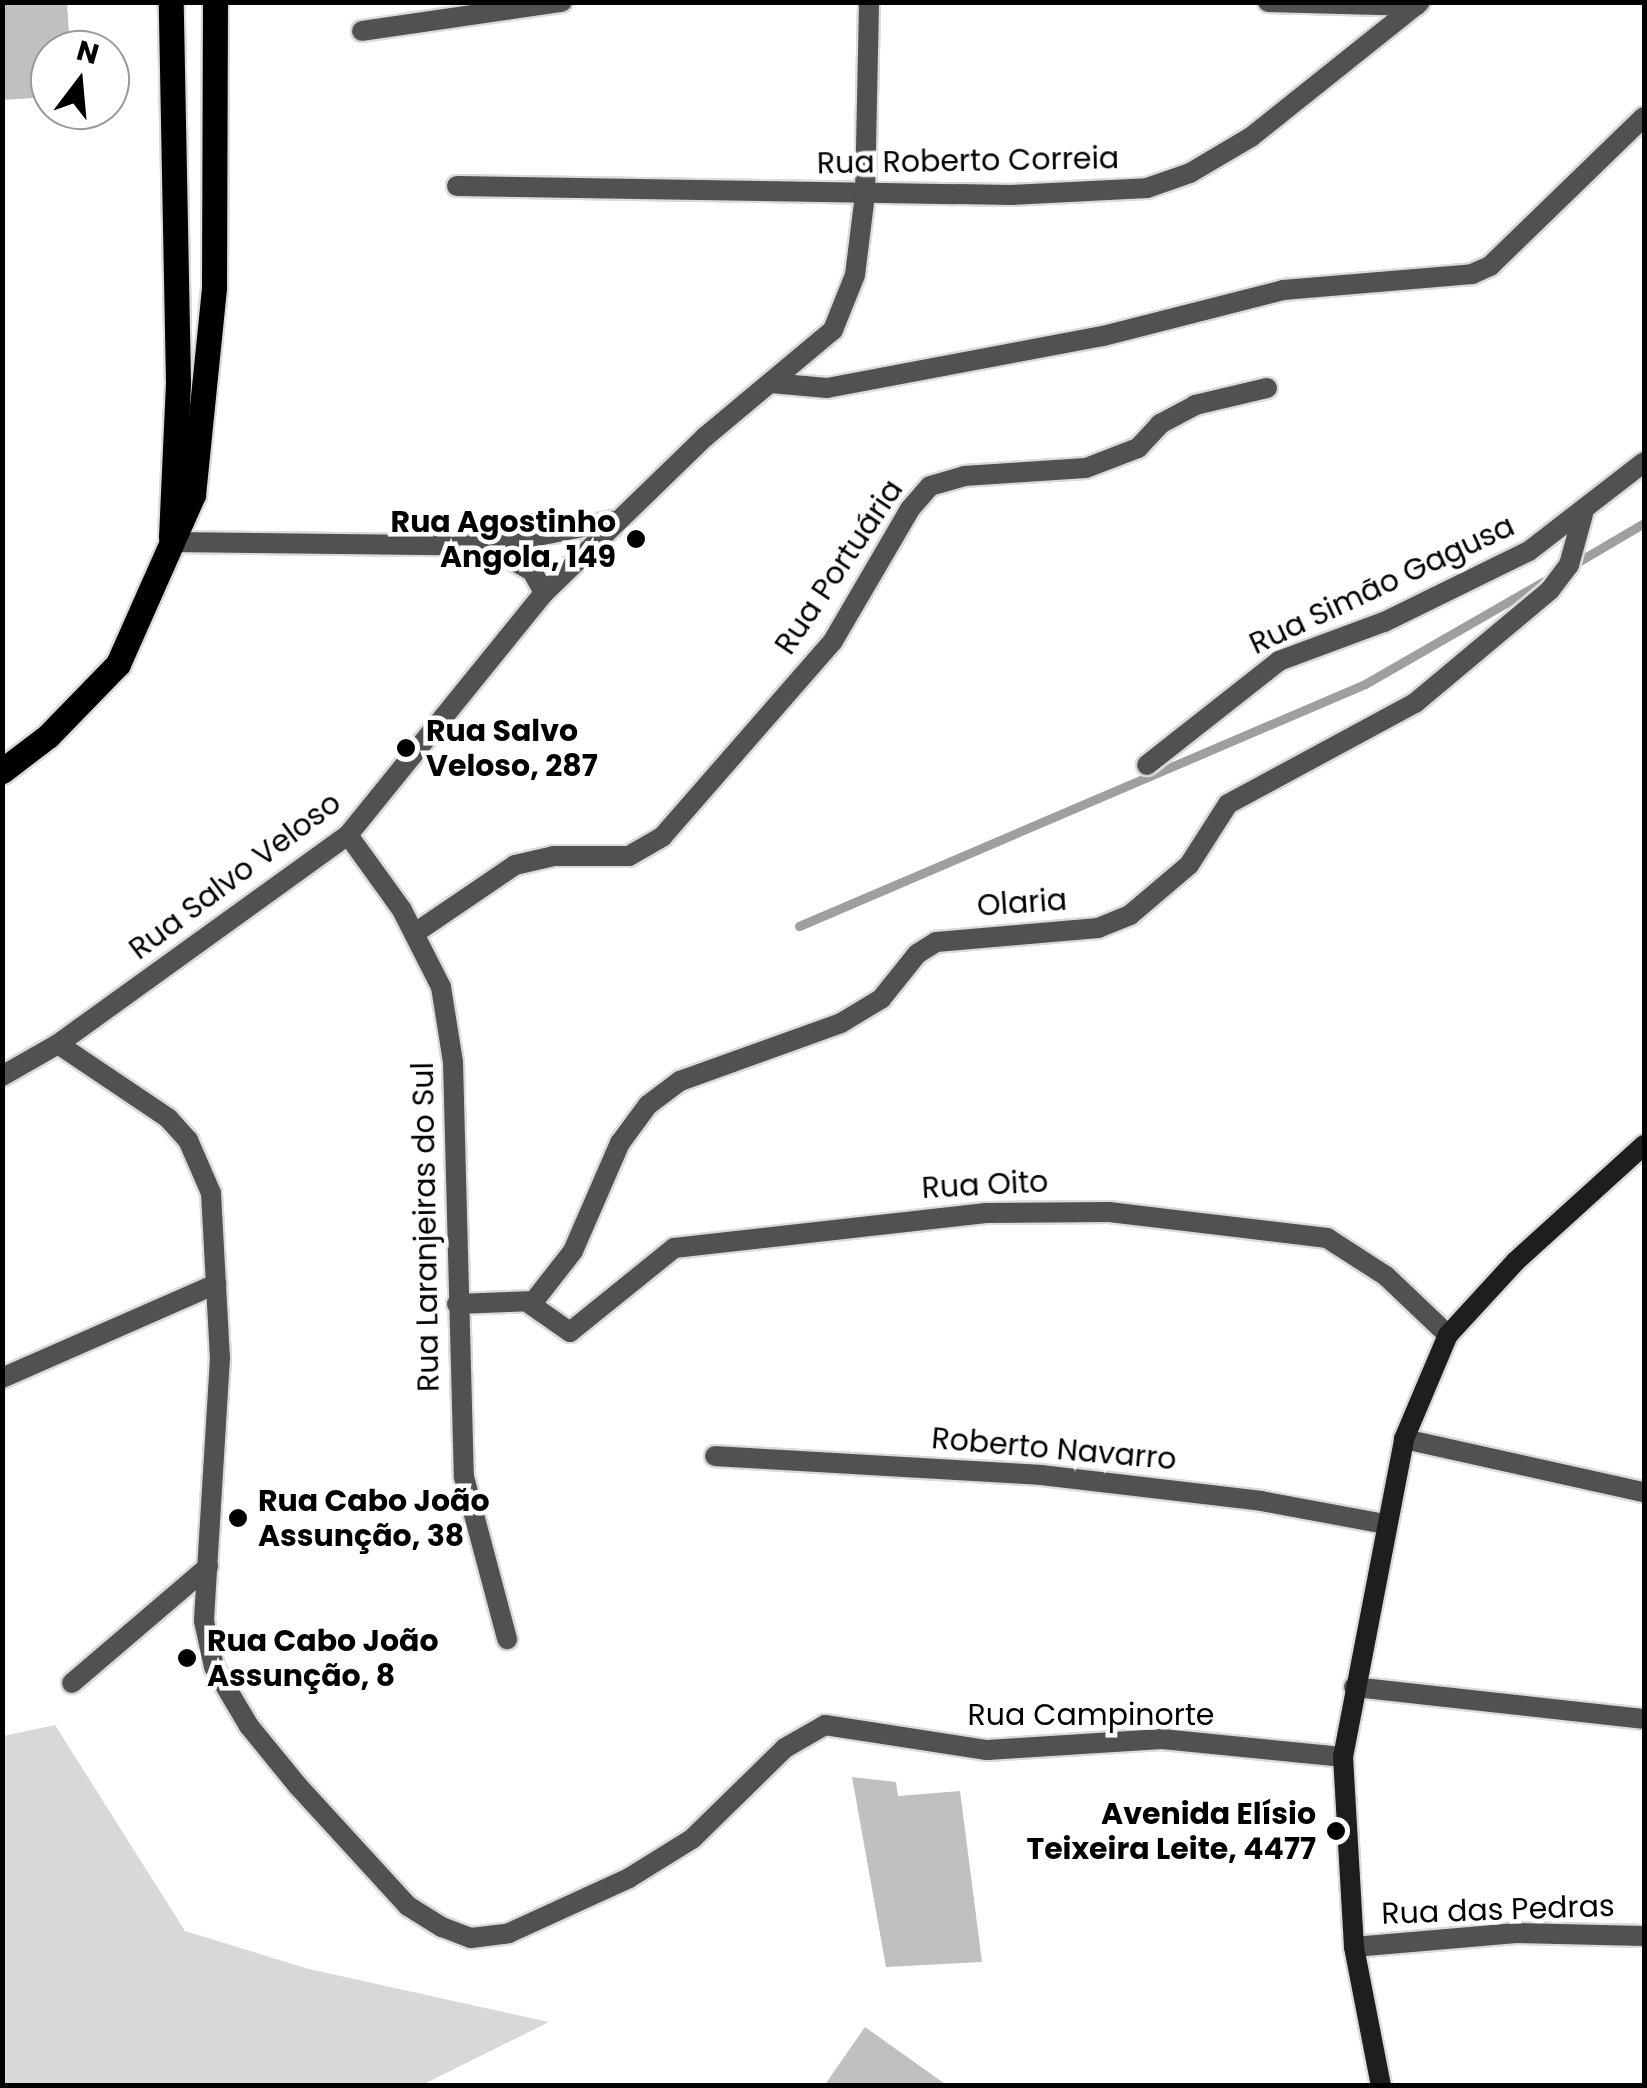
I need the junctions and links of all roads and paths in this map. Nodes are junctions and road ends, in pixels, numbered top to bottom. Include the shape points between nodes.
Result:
1 (172, 2) edge
2 (215, 2) edge
3 (562, 2) edge
4 (869, 2) edge
5 (1268, 2) edge
6 (1418, 4) edge
7 (362, 31) dead end
8 (1644, 116) edge
9 (457, 186) dead end
10 (864, 195) junction
11 (770, 383) junction
12 (1268, 388) dead end
13 (1644, 462) edge
14 (1583, 514) junction
15 (618, 520) junction
16 (171, 542) junction
17 (486, 546) junction
18 (544, 593) junction
19 (1147, 764) dead end
20 (2, 770) edge
21 (348, 835) junction
22 (415, 932) junction
23 (58, 1044) junction
24 (2, 1076) edge
25 (1644, 1145) edge
26 (216, 1284) junction
27 (457, 1304) junction
28 (530, 1304) junction
29 (1448, 1335) junction
30 (2, 1378) edge
31 (1404, 1439) junction
32 (715, 1456) dead end
33 (1644, 1492) edge
34 (1385, 1524) junction
35 (208, 1567) junction
36 (506, 1639) dead end
37 (72, 1683) dead end
38 (1354, 1686) junction
39 (1644, 1719) edge
40 (1343, 1757) junction
41 (1644, 1936) edge
42 (1354, 1947) junction
43 (1381, 2086) edge

1 - 16 main road via 178,382
2 - 16 main road via 209,357 193,496
3 - 7 street
4 - 10 street, Rua Salvo Veloso
5 - 6 street
6 - 10 street, Rua Roberto Correia via 1251,136 1176,178 1092,193
8 - 11 street via 1490,266 1472,274 1282,290 1103,336 828,388
9 - 10 street, Rua Roberto Correia
10 - 11 street, Rua Salvo Veloso via 848,300 833,330
11 - 15 street, Rua Salvo Veloso
12 - 22 street, Rua Portuária via 1195,405 1160,424 1138,448 1086,468 964,476 930,486 834,641 663,836 629,856 552,856 506,869 468,902
13 - 14 street, Rua Simão Gagusa
14 - 19 street, Rua Simão Gagusa via 1448,594 1279,661
14 - 28 street, Olaria via 1569,565 1541,598 1415,703 1228,804 1189,865 1130,915 1098,928 936,942 866,1010 662,1092 620,1144 573,1251
15 - 17 street
15 - 18 street, Rua Salvo Veloso
16 - 17 street
16 - 20 main road via 118,664 48,736
17 - 18 street via 532,571
18 - 21 street, Rua Salvo Veloso
21 - 22 street, Rua Laranjeiras do Sul
21 - 23 street, Rua Salvo Veloso
22 - 27 street, Rua Laranjeiras do Sul via 441,987 453,1062
23 - 24 street, Rua Salvo Veloso
23 - 26 street via 140,1096 188,1140 211,1192
25 - 29 main road via 1516,1262
26 - 30 street
26 - 35 street via 220,1358
27 - 28 street
27 - 36 street, Rua Laranjeiras do Sul via 464,1477
28 - 29 street, Rua Oito via 570,1332 674,1248 986,1212 1109,1212 1327,1238 1386,1276
29 - 31 main road
31 - 33 street via 1526,1460
31 - 34 main road
32 - 34 street, Roberto Navarro via 1041,1475
34 - 38 main road
35 - 37 street
35 - 40 street, Rua Campinorte via 207,1641 249,1726 408,1906 459,1934 487,1938 557,1915 692,1839 785,1748 825,1725 987,1750 1162,1740
38 - 39 street
38 - 40 main road
40 - 42 main road
41 - 42 street, Rua das Pedras via 1516,1933
42 - 43 main road

